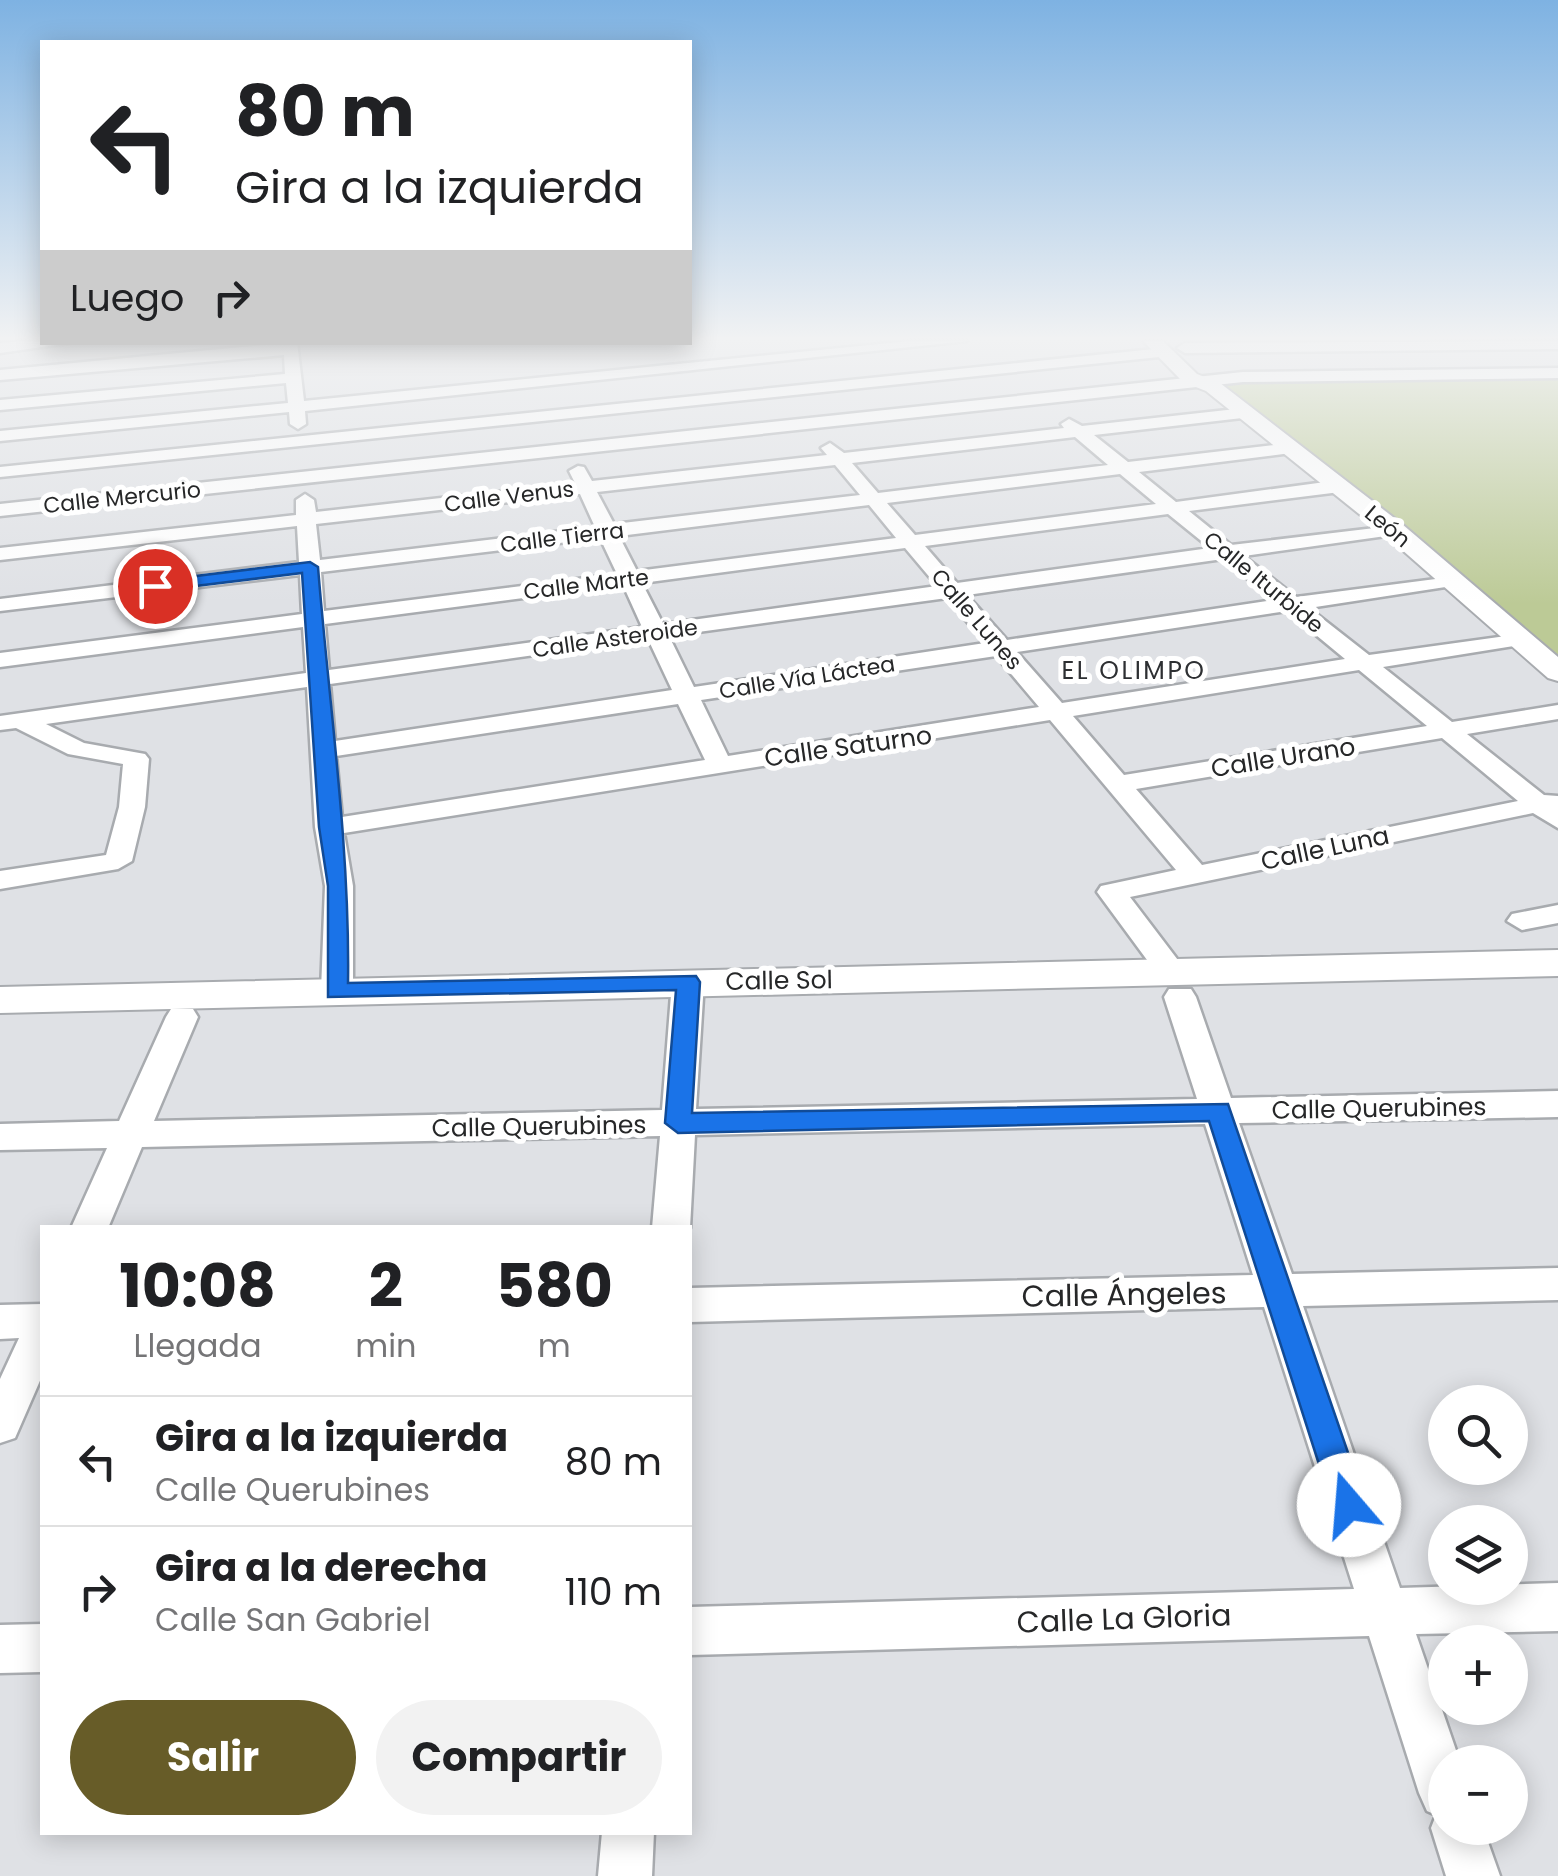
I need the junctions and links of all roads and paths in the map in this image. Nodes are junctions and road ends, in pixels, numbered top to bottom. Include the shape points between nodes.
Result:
1 (72, 429) edge
2 (298, 429) edge
3 (420, 429) edge
4 (557, 429) edge
5 (757, 429) edge
6 (814, 429) edge
7 (1075, 429) edge
8 (1101, 429) edge
9 (1265, 429) edge
10 (1078, 431) junction
11 (8, 435) edge
12 (299, 441) junction
13 (1290, 448) junction
14 (567, 449) junction
15 (840, 458) junction
16 (1124, 469) junction
17 (2, 476) edge
18 (303, 478) junction
19 (1340, 486) junction
20 (586, 487) junction
21 (874, 499) junction
22 (1173, 508) junction
23 (0, 510) edge
24 (306, 520) junction
25 (1393, 530) junction
26 (606, 532) junction
27 (910, 542) junction
28 (0, 554) edge
29 (1229, 554) junction
30 (310, 567) junction
31 (629, 578) junction
32 (1452, 580) junction
33 (953, 592) junction
34 (0, 604) edge
35 (1291, 604) junction
36 (314, 619) junction
37 (656, 632) junction
38 (1520, 638) junction
39 (1001, 648) junction
40 (0, 660) edge
41 (1366, 664) junction
42 (1558, 672) edge
43 (318, 679) junction
44 (686, 695) junction
45 (1558, 712) edge
46 (1058, 714) junction
47 (10, 722) edge
48 (1447, 730) junction
49 (324, 750) junction
50 (720, 765) junction
51 (1118, 784) junction
52 (1552, 808) edge
53 (330, 827) junction
54 (1196, 874) junction
55 (0, 880) edge
56 (1558, 914) edge
57 (1522, 920) dead end
58 (1558, 964) edge
59 (1176, 984) junction
60 (1558, 989) edge
61 (336, 991) junction
62 (687, 994) junction
63 (0, 1000) edge
64 (182, 1018) junction
65 (0, 1020) edge
66 (1558, 1104) edge
67 (1218, 1111) junction
68 (678, 1123) junction
69 (131, 1134) junction
70 (0, 1137) edge
71 (91, 1225) edge
72 (671, 1225) edge
73 (1558, 1284) edge
74 (1278, 1291) junction
75 (692, 1305) edge
76 (40, 1320) edge
77 (0, 1322) edge
78 (40, 1336) edge
79 (0, 1424) edge
80 (1558, 1607) edge
81 (1385, 1612) junction
82 (692, 1630) edge
83 (40, 1648) edge
84 (0, 1649) edge
85 (1429, 1745) edge
86 (628, 1835) edge
87 (1462, 1845) edge
88 (625, 1876) edge
89 (1473, 1876) edge

1 - 11 street
2 - 12 street
3 - 12 street
4 - 14 street
5 - 14 street, Calle Mercurio
6 - 15 street, Calle Lunes
7 - 10 street, Calle Iturbide
8 - 10 street, Calle Venus
9 - 13 street, León
10 - 15 street, Calle Venus
10 - 16 street, Calle Iturbide
11 - 17 street
12 - 17 street
12 - 18 street
13 - 16 street, Calle Tierra
13 - 19 street, León
14 - 18 street, Calle Mercurio
14 - 20 street
15 - 20 street, Calle Venus
15 - 21 street, Calle Lunes
16 - 21 street, Calle Tierra
16 - 22 street, Calle Iturbide
18 - 23 street, Calle Mercurio
18 - 24 street
19 - 22 street, Calle Marte
19 - 25 street, León
20 - 24 street, Calle Venus
20 - 26 street
21 - 26 street, Calle Tierra
21 - 27 street, Calle Lunes
22 - 27 street, Calle Marte
22 - 29 street, Calle Iturbide
24 - 28 street, Calle Venus
24 - 30 street
25 - 29 street, Calle Asteroide
25 - 32 street, León
26 - 30 street, Calle Tierra
26 - 31 street
27 - 31 street, Calle Marte
27 - 33 street, Calle Lunes
29 - 33 street, Calle Asteroide
29 - 35 street, Calle Iturbide
30 - 34 street, Calle Tierra
30 - 36 street
31 - 36 street, Calle Marte
31 - 37 street
32 - 35 street, Calle Vía Láctea
32 - 38 street, León
33 - 37 street, Calle Asteroide
33 - 39 street, Calle Lunes
35 - 39 street, Calle Vía Láctea
35 - 41 street, Calle Iturbide
36 - 40 street, Calle Marte
36 - 43 street
37 - 43 street, Calle Asteroide
37 - 44 street
38 - 41 street, Calle Saturno
38 - 42 street, León
39 - 44 street, Calle Vía Láctea
39 - 46 street, Calle Lunes
41 - 46 street, Calle Saturno
41 - 48 street, Calle Iturbide
43 - 47 street, Calle Asteroide
43 - 49 street
44 - 49 street, Calle Vía Láctea
44 - 50 street
45 - 48 street, Calle Urano
46 - 50 street, Calle Saturno
46 - 51 street, Calle Lunes
47 - 55 street via 76,749 136,759 118,861
48 - 51 street, Calle Urano
48 - 52 street, Calle Iturbide
49 - 53 street
50 - 53 street, Calle Saturno
51 - 54 street, Calle Lunes
52 - 54 street, Calle Luna
53 - 61 street via 340,919
54 - 59 street, Calle Luna via 1111,892
56 - 57 street
58 - 59 street, Calle Sol
59 - 60 street, Calle Sol
59 - 62 street, Calle Sol
59 - 67 street
61 - 62 street, Calle Sol
61 - 63 street, Calle Sol
62 - 64 street, Calle Sol
62 - 68 street
64 - 65 street, Calle Sol
64 - 69 street
66 - 67 street, Calle Querubines
67 - 68 street, Calle Querubines
67 - 74 street
68 - 69 street, Calle Querubines
68 - 72 street
69 - 70 street, Calle Querubines
69 - 71 street
73 - 74 street, Calle Ángeles
74 - 75 street, Calle Ángeles
74 - 81 street
76 - 77 street
78 - 79 street
80 - 81 street, Calle La Gloria
81 - 82 street, Calle La Gloria
81 - 85 street
83 - 84 street
86 - 88 street
87 - 89 street

